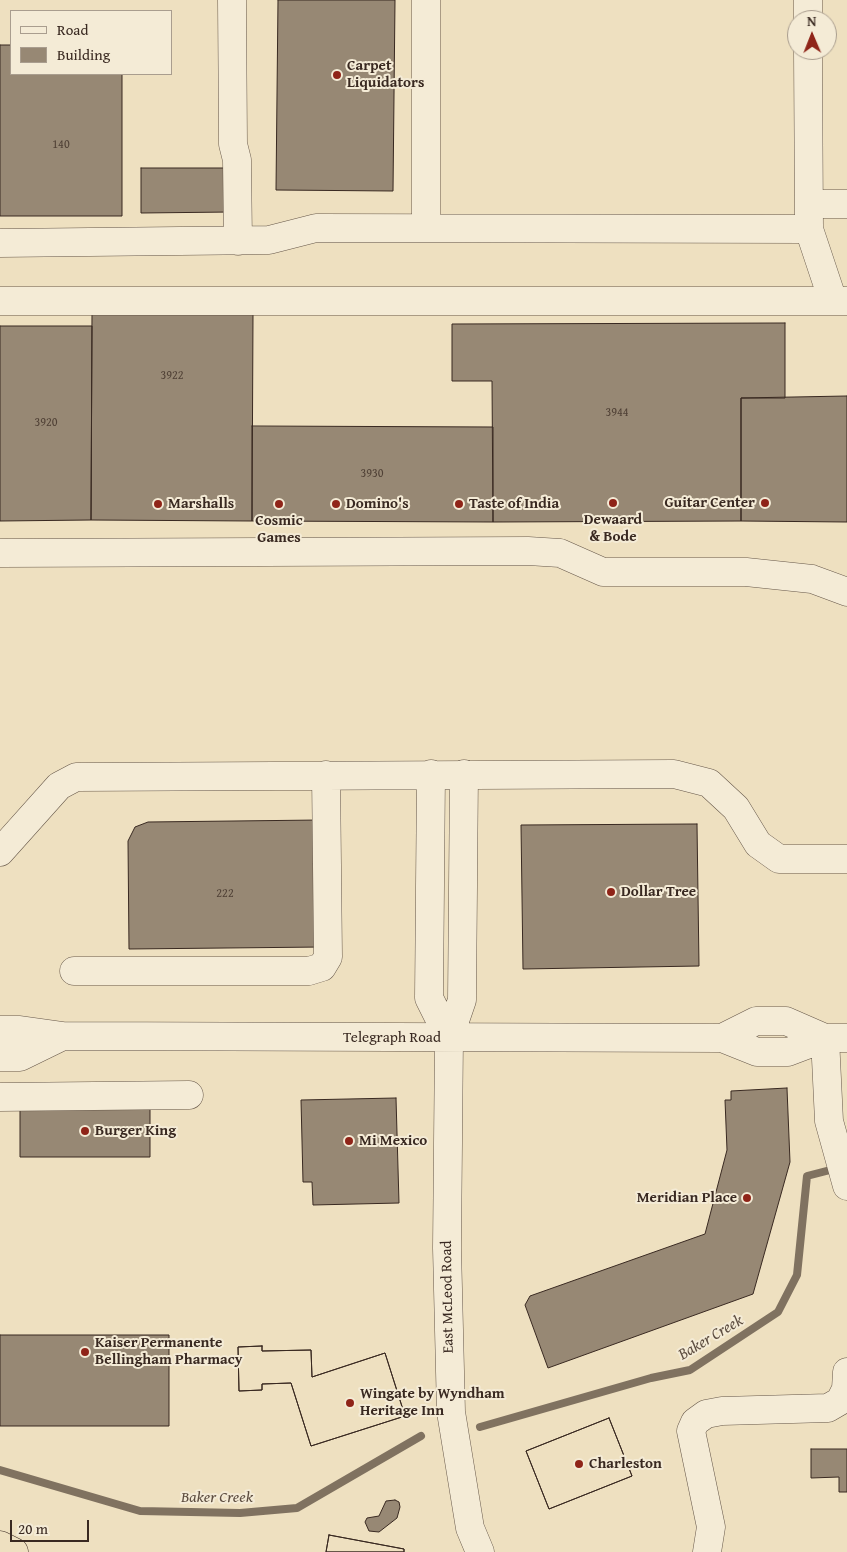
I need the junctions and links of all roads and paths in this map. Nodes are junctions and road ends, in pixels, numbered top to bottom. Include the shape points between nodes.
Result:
1 (232, 0) edge
2 (426, 0) edge
3 (808, 60) edge
4 (847, 204) edge
5 (809, 216) junction
6 (426, 228) junction
7 (238, 241) junction
8 (0, 243) edge
9 (0, 301) edge
10 (840, 301) edge
11 (0, 553) edge
12 (847, 592) edge
13 (431, 774) junction
14 (464, 774) junction
15 (326, 775) junction
16 (0, 852) edge
17 (847, 859) edge
18 (74, 971) dead end
19 (0, 1030) edge
20 (63, 1036) junction
21 (449, 1038) junction
22 (836, 1038) edge
23 (0, 1057) edge
24 (189, 1095) dead end
25 (0, 1097) edge
26 (847, 1186) edge
27 (847, 1372) edge
28 (0, 1545) edge
29 (14, 1552) edge
30 (480, 1552) edge
31 (707, 1552) edge

1 - 7 street via 233,144 237,160
2 - 6 street
3 - 5 street
4 - 5 street
5 - 6 street
5 - 10 street
6 - 7 street via 316,228 269,240
7 - 8 street
9 - 10 street
11 - 12 street via 528,551 560,553 603,572 746,572 812,579
13 - 14 street
13 - 15 street
13 - 21 street via 429,998
14 - 17 street via 674,774 709,783 736,808 758,844 779,859
14 - 21 street via 462,1000
15 - 16 street via 76,777 59,786
15 - 18 street via 328,957 322,967 309,971
19 - 20 street, Telegraph Road
20 - 21 street, Telegraph Road
20 - 23 street, Telegraph Road via 20,1056
21 - 22 street, Telegraph Road via 722,1038 756,1021 786,1021
21 - 30 street, East McLeod Road via 446,1248 451,1412 470,1528
22 - 26 street via 829,1121
24 - 25 street
27 - 31 street via 846,1389 840,1401 828,1408 722,1411 706,1414 695,1422 691,1431 712,1527
28 - 29 highway

